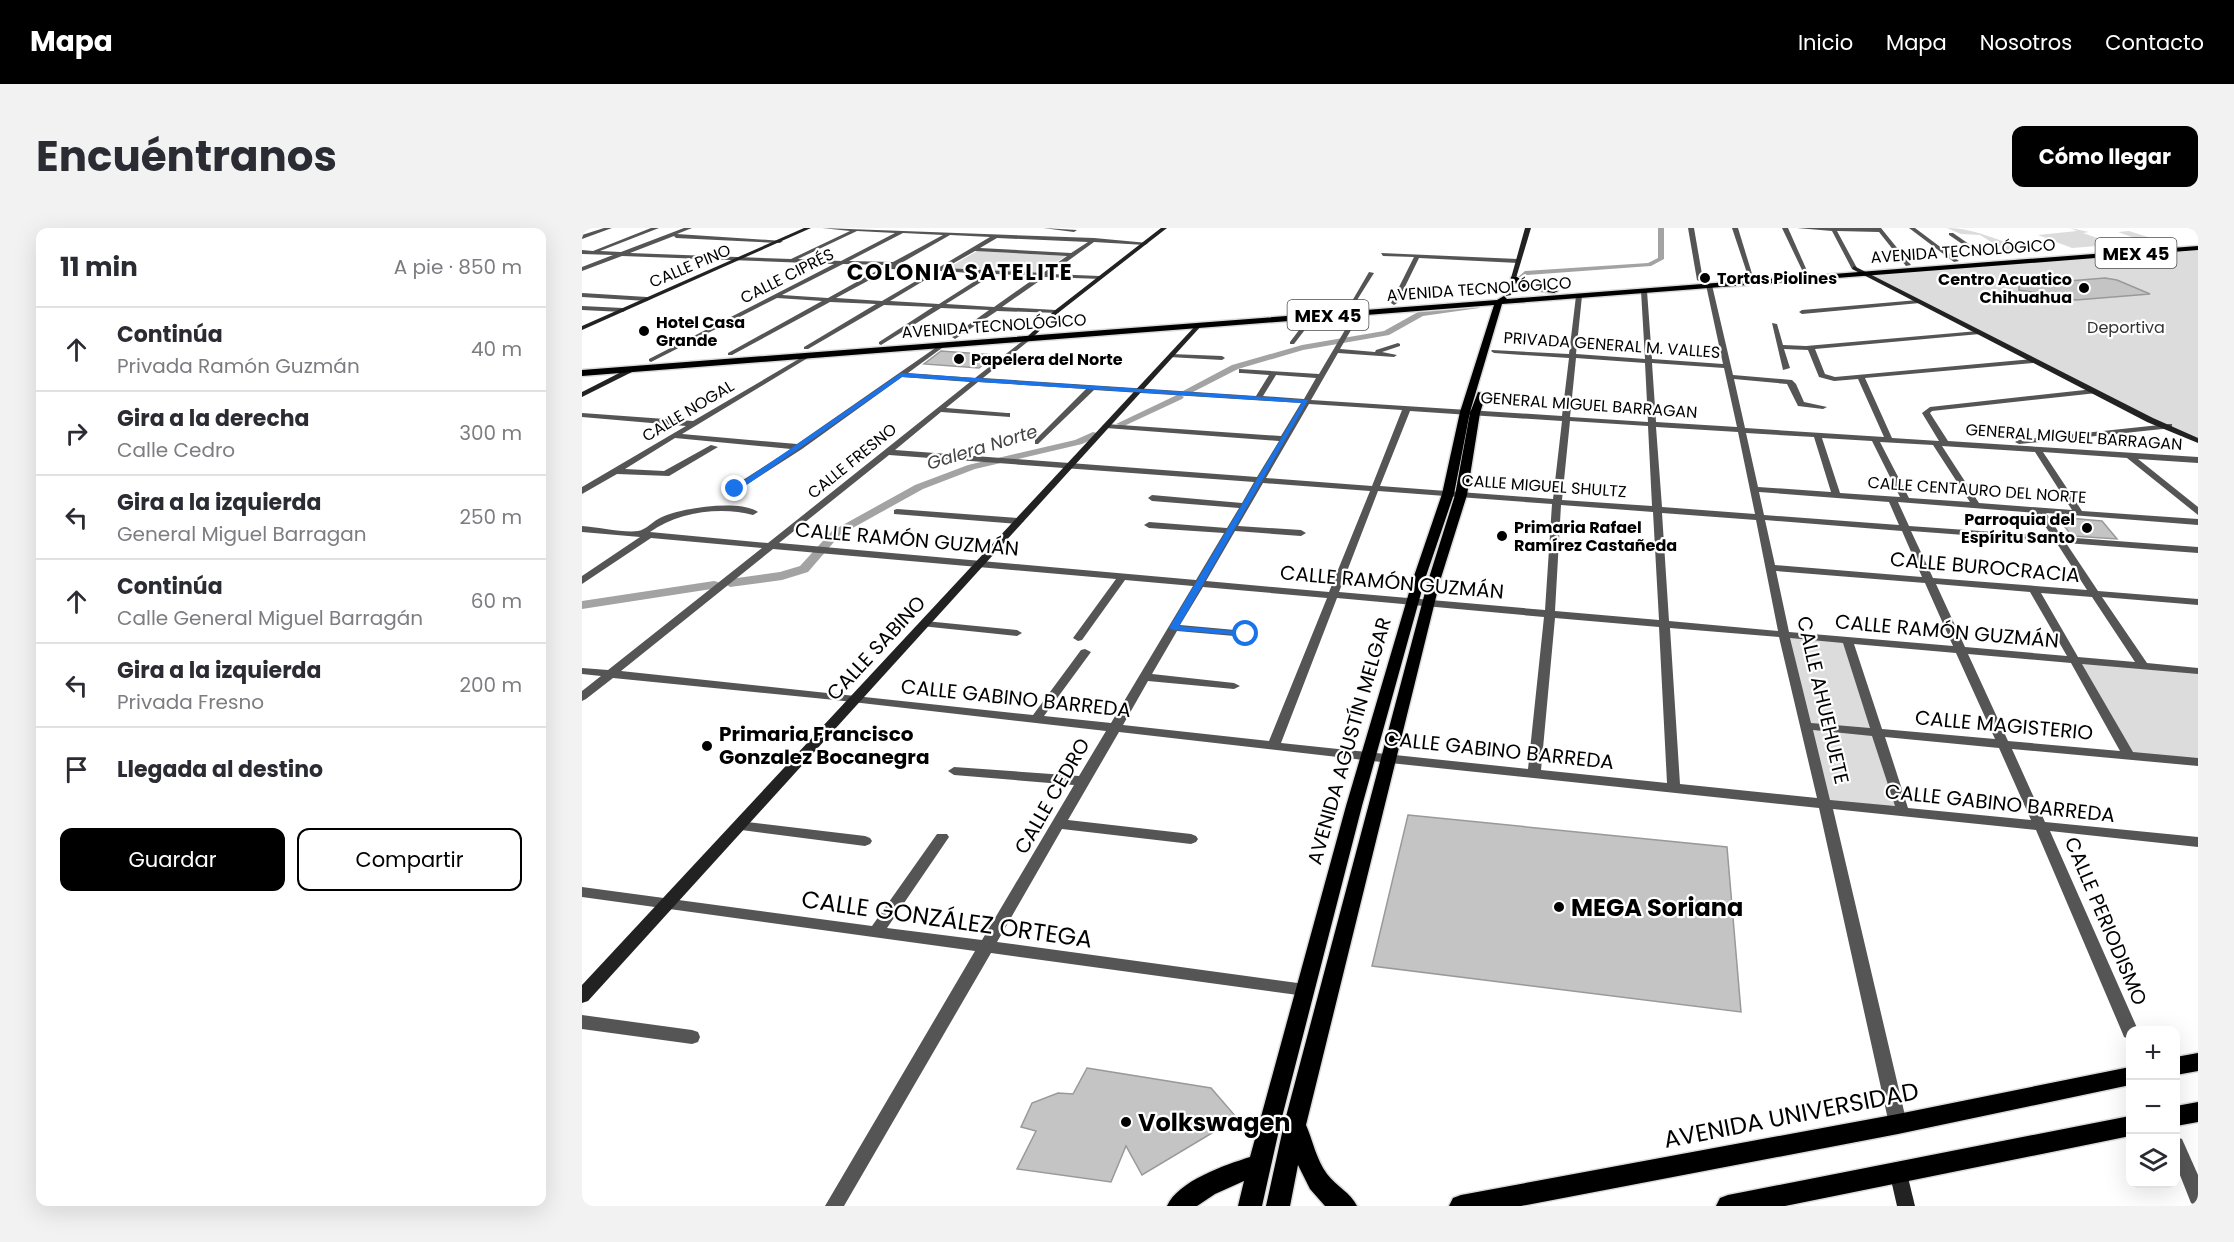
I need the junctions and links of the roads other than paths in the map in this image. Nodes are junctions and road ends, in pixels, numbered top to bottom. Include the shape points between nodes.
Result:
1 (609, 228) edge
2 (656, 228) edge
3 (689, 228) edge
4 (808, 228) edge
5 (825, 228) edge
6 (1046, 228) edge
7 (1055, 228) edge
8 (1164, 228) edge
9 (1528, 228) edge
10 (1691, 228) edge
11 (1735, 228) edge
12 (1785, 228) edge
13 (1800, 228) edge
14 (1912, 228) edge
15 (1066, 229) edge
16 (1834, 229) edge
17 (857, 230) junction
18 (1879, 230) edge
19 (902, 231) junction
20 (949, 234) junction
21 (1951, 234) dead end
22 (669, 236) junction
23 (996, 236) junction
24 (582, 237) edge
25 (1056, 238) junction
26 (1064, 239) junction
27 (1094, 240) junction
28 (780, 241) junction
29 (1145, 243) junction
30 (2198, 243) edge
31 (1940, 248) junction
32 (1950, 248) dead end
33 (1961, 248) dead end
34 (1972, 248) junction
35 (2198, 248) edge
36 (973, 249) junction
37 (582, 252) edge
38 (592, 252) junction
39 (1979, 253) dead end
40 (622, 254) junction
41 (1383, 254) dead end
42 (1073, 255) junction
43 (1417, 256) junction
44 (741, 258) junction
45 (793, 260) junction
46 (1518, 261) junction
47 (1956, 261) junction
48 (842, 262) junction
49 (892, 265) junction
50 (1908, 265) junction
51 (1854, 268) junction
52 (582, 269) edge
53 (939, 270) junction
54 (993, 272) junction
55 (1806, 272) junction
56 (1371, 273) dead end
57 (1864, 274) junction
58 (1044, 275) junction
59 (1751, 276) junction
60 (1100, 278) junction
61 (1514, 279) junction
62 (1704, 283) junction
63 (1554, 291) junction
64 (1644, 291) junction
65 (582, 295) edge
66 (776, 296) junction
67 (1579, 296) junction
68 (647, 299) junction
69 (830, 299) junction
70 (884, 302) junction
71 (1502, 302) junction
72 (1918, 302) junction
73 (1394, 303) junction
74 (939, 306) junction
75 (1350, 307) junction
76 (582, 308) edge
77 (995, 309) junction
78 (623, 310) junction
79 (1056, 312) junction
80 (1802, 312) dead end
81 (1315, 313) junction
82 (1358, 313) junction
83 (1774, 324) dead end
84 (1198, 325) junction
85 (582, 328) edge
86 (1978, 333) junction
87 (1032, 335) junction
88 (955, 337) junction
89 (1292, 342) dead end
90 (881, 343) junction
91 (1340, 344) junction
92 (943, 345) junction
93 (1398, 345) dead end
94 (1780, 347) junction
95 (1811, 348) junction
96 (1494, 351) junction
97 (807, 352) junction
98 (730, 354) junction
99 (1371, 354) junction
100 (1171, 356) junction
101 (1394, 356) dead end
102 (1573, 356) junction
103 (1222, 358) dead end
104 (651, 360) junction
105 (1648, 361) junction
106 (2033, 361) junction
107 (582, 365) edge
108 (1786, 368) dead end
109 (634, 369) junction
110 (1242, 371) dead end
111 (1729, 372) junction
112 (582, 373) edge
113 (1274, 373) junction
114 (901, 375) junction
115 (1321, 376) junction
116 (1861, 377) junction
117 (978, 380) junction
118 (1093, 387) junction
119 (2094, 391) junction
120 (1138, 392) junction
121 (582, 395) edge
122 (1258, 398) junction
123 (1306, 401) junction
124 (1823, 407) dead end
125 (1407, 408) junction
126 (939, 410) junction
127 (1470, 412) junction
128 (582, 415) edge
129 (1007, 416) dead end
130 (1568, 419) junction
131 (695, 424) junction
132 (1652, 424) junction
133 (1106, 426) junction
134 (2164, 427) junction
135 (1742, 430) junction
136 (1817, 435) junction
137 (675, 436) junction
138 (1284, 439) junction
139 (1875, 439) junction
140 (1889, 440) junction
141 (2198, 441) edge
142 (1038, 442) dead end
143 (1940, 443) junction
144 (1985, 446) junction
145 (714, 447) dead end
146 (799, 447) junction
147 (2198, 447) edge
148 (2037, 449) junction
149 (888, 452) junction
150 (2129, 456) junction
151 (2198, 460) edge
152 (1071, 465) junction
153 (616, 471) junction
154 (1260, 479) junction
155 (1375, 488) junction
156 (584, 489) edge
157 (735, 489) dead end
158 (1754, 489) junction
159 (1454, 494) junction
160 (1836, 495) junction
161 (1152, 498) dead end
162 (1899, 500) junction
163 (1557, 502) junction
164 (1977, 505) junction
165 (1245, 506) junction
166 (1658, 510) junction
167 (2039, 510) junction
168 (753, 512) dead end
169 (897, 512) dead end
170 (2198, 512) edge
171 (2079, 513) junction
172 (1759, 517) junction
173 (1019, 521) junction
174 (2198, 522) edge
175 (1149, 525) dead end
176 (1906, 528) junction
177 (582, 529) edge
178 (1231, 530) junction
179 (1301, 533) dead end
180 (646, 534) junction
181 (2059, 540) junction
182 (770, 545) junction
183 (2198, 550) edge
184 (980, 564) junction
185 (1770, 568) junction
186 (1123, 576) junction
187 (582, 580) edge
188 (1929, 580) junction
189 (1200, 583) junction
190 (2034, 589) junction
191 (2095, 594) junction
192 (1333, 595) junction
193 (2198, 602) edge
194 (1420, 603) junction
195 (1550, 614) junction
196 (925, 624) junction
197 (1665, 625) junction
198 (1173, 628) junction
199 (1017, 633) dead end
200 (1246, 634) dead end
201 (1784, 635) junction
202 (1078, 638) dead end
203 (1848, 640) junction
204 (1961, 650) junction
205 (1085, 651) dead end
206 (2074, 660) junction
207 (2143, 666) junction
208 (2198, 670) edge
209 (582, 671) edge
210 (610, 674) junction
211 (1144, 677) junction
212 (1234, 686) dead end
213 (582, 697) edge
214 (855, 699) junction
215 (1035, 720) junction
216 (1807, 726) junction
217 (1114, 729) junction
218 (1877, 732) junction
219 (2004, 745) junction
220 (1273, 746) junction
221 (1369, 756) junction
222 (2130, 756) junction
223 (1390, 759) junction
224 (2198, 762) edge
225 (954, 771) dead end
226 (1534, 774) junction
227 (1083, 781) junction
228 (1674, 788) junction
229 (1826, 805) junction
230 (1903, 812) junction
231 (1058, 824) junction
232 (739, 826) junction
233 (2041, 827) junction
234 (942, 837) dead end
235 (1191, 839) dead end
236 (865, 842) dead end
237 (2198, 842) edge
238 (582, 892) edge
239 (667, 904) junction
240 (876, 932) junction
241 (986, 947) junction
242 (1305, 990) junction
243 (582, 996) edge
244 (582, 1022) edge
245 (2127, 1026) edge
246 (692, 1037) dead end
247 (2198, 1062) edge
248 (2180, 1065) edge
249 (2126, 1077) edge
250 (2198, 1112) edge
251 (2180, 1115) edge
252 (1295, 1124) junction
253 (1898, 1124) junction
254 (2126, 1127) edge
255 (2180, 1156) edge
256 (1259, 1165) junction
257 (1898, 1171) junction
258 (2198, 1197) edge
259 (834, 1206) edge
260 (1179, 1206) edge
261 (1250, 1206) edge
262 (1278, 1206) edge
263 (1345, 1206) edge
264 (1461, 1206) edge
265 (1728, 1206) edge
266 (1906, 1206) edge

1 - 24 street
2 - 38 street
3 - 22 street
4 - 28 street, CALLE PINO
5 - 17 street
6 - 7 street
7 - 15 street
8 - 29 street
9 - 46 street, AVENIDA AGUSTÍN MELGAR
10 - 62 street, CALLE AHUEHUETE
11 - 59 street
12 - 55 street
13 - 16 street
14 - 31 street
15 - 25 street
15 - 26 street via 1075,230
16 - 18 street
16 - 51 street
17 - 19 street
17 - 45 street
18 - 50 street
19 - 20 street
19 - 48 street, CALLE CIPRÉS
20 - 23 street
20 - 49 street
21 - 34 street
22 - 28 street
22 - 40 street
23 - 25 street
23 - 36 street, CALLE NOGAL
25 - 26 street
26 - 27 street
27 - 29 street
27 - 42 street
28 - 44 street, CALLE PINO
29 - 60 street
30 - 47 main road, AVENIDA TECNOLÓGICO / MEX 45
31 - 32 street
31 - 47 street
33 - 34 street
34 - 39 street
35 - 57 main road, AVENIDA TECNOLÓGICO / MEX 45
36 - 42 street
36 - 53 street, CALLE NOGAL
37 - 38 street
38 - 40 street
40 - 44 street
40 - 52 street
41 - 43 street
42 - 58 street
43 - 46 street
43 - 73 street
44 - 45 street
44 - 68 street, CALLE PINO
45 - 48 street
46 - 61 street, AVENIDA AGUSTÍN MELGAR
47 - 50 main road, AVENIDA TECNOLÓGICO / MEX 45
48 - 49 street
48 - 66 street, CALLE CIPRÉS
49 - 53 street
49 - 69 street
50 - 51 main road, AVENIDA TECNOLÓGICO / MEX 45
51 - 55 main road, AVENIDA TECNOLÓGICO / MEX 45
51 - 57 street
53 - 54 street
53 - 70 street, CALLE NOGAL
54 - 58 street
54 - 74 street
55 - 59 main road, AVENIDA TECNOLÓGICO / MEX 45
56 - 75 street
57 - 62 main road, AVENIDA TECNOLÓGICO / MEX 45
57 - 72 street
58 - 60 street
58 - 77 street
59 - 62 main road, AVENIDA TECNOLÓGICO / MEX 45
60 - 79 street
61 - 63 main road via 1528,287
61 - 71 street, AVENIDA AGUSTÍN MELGAR
62 - 63 main road, AVENIDA TECNOLÓGICO / MEX 45
62 - 64 main road, AVENIDA TECNOLÓGICO / MEX 45
62 - 111 street, CALLE AHUEHUETE
63 - 71 main road, AVENIDA TECNOLÓGICO / MEX 45
64 - 67 main road, AVENIDA TECNOLÓGICO / MEX 45
64 - 105 street
65 - 68 street
66 - 69 street
66 - 104 street, CALLE CIPRÉS
67 - 71 main road, AVENIDA TECNOLÓGICO / MEX 45
67 - 102 street
68 - 78 street, CALLE PINO
69 - 70 street
69 - 98 street
70 - 74 street
70 - 97 street, CALLE NOGAL
71 - 73 main road, AVENIDA TECNOLÓGICO / MEX 45
71 - 82 main road, AVENIDA TECNOLÓGICO / MEX 45
71 - 96 main road, AVENIDA AGUSTÍN MELGAR
71 - 127 main road, AVENIDA AGUSTÍN MELGAR
72 - 80 street
72 - 86 street
73 - 75 main road, AVENIDA TECNOLÓGICO / MEX 45
74 - 77 street
74 - 90 street
75 - 81 main road, AVENIDA TECNOLÓGICO / MEX 45
76 - 78 street
77 - 79 street
77 - 88 street
78 - 85 street, CALLE PINO
79 - 87 street
81 - 82 main road, AVENIDA TECNOLÓGICO / MEX 45
81 - 84 main road, AVENIDA TECNOLÓGICO / MEX 45
81 - 87 main road, AVENIDA TECNOLÓGICO / MEX 45
81 - 89 street
82 - 91 street, CALLE CEDRO
83 - 94 street
84 - 87 main road, AVENIDA TECNOLÓGICO / MEX 45
84 - 100 street, CALLE SABINO
86 - 95 street
86 - 106 street
87 - 88 main road, AVENIDA TECNOLÓGICO / MEX 45
87 - 92 main road, AVENIDA TECNOLÓGICO / MEX 45
87 - 117 street, CALLE FRESNO
88 - 90 main road, AVENIDA TECNOLÓGICO / MEX 45
90 - 97 main road, AVENIDA TECNOLÓGICO / MEX 45
91 - 99 street
91 - 115 street, CALLE CEDRO
92 - 97 main road, AVENIDA TECNOLÓGICO / MEX 45
92 - 114 street
93 - 99 street
94 - 95 street
94 - 108 street
95 - 116 street via 1822,375
96 - 102 street, PRIVADA GENERAL M. VALLES
96 - 127 main road, AVENIDA AGUSTÍN MELGAR
97 - 98 main road, AVENIDA TECNOLÓGICO / MEX 45
97 - 109 main road, AVENIDA TECNOLÓGICO / MEX 45
97 - 131 street, CALLE NOGAL
98 - 104 main road, AVENIDA TECNOLÓGICO / MEX 45
99 - 101 street
100 - 103 street
100 - 120 street, CALLE SABINO
102 - 105 street, PRIVADA GENERAL M. VALLES
102 - 130 street
104 - 107 main road, AVENIDA TECNOLÓGICO / MEX 45
105 - 111 street, PRIVADA GENERAL M. VALLES
105 - 132 street
106 - 116 street
106 - 119 street
109 - 112 main road, AVENIDA TECNOLÓGICO / MEX 45
109 - 121 street
110 - 113 street
111 - 124 street, PRIVADA GENERAL M. VALLES via 1789,382 1801,404
111 - 135 street, CALLE AHUEHUETE
113 - 115 street
113 - 122 street
114 - 117 street, GENERAL MIGUEL BARRAGAN
114 - 146 street
115 - 123 street, CALLE CEDRO
116 - 140 street
117 - 118 street, GENERAL MIGUEL BARRAGAN
117 - 126 street, CALLE FRESNO
118 - 120 street, GENERAL MIGUEL BARRAGAN
118 - 142 street
119 - 134 street
119 - 143 street via 1928,410
120 - 122 street, GENERAL MIGUEL BARRAGAN
120 - 133 street, CALLE SABINO
122 - 123 street, GENERAL MIGUEL BARRAGAN
123 - 125 street, GENERAL MIGUEL BARRAGAN
123 - 138 street, CALLE CEDRO
125 - 127 street, GENERAL MIGUEL BARRAGAN
125 - 155 street
126 - 129 street
126 - 149 street, CALLE FRESNO
127 - 130 street, GENERAL MIGUEL BARRAGAN
127 - 159 main road, AVENIDA AGUSTÍN MELGAR
128 - 131 street
130 - 132 street, GENERAL MIGUEL BARRAGAN
130 - 163 street
131 - 137 street, CALLE NOGAL
132 - 135 street, GENERAL MIGUEL BARRAGAN
132 - 166 street
133 - 138 street
133 - 152 street, CALLE SABINO
134 - 141 street
134 - 144 street
134 - 147 street
135 - 136 street, GENERAL MIGUEL BARRAGAN
135 - 158 street, CALLE AHUEHUETE
136 - 139 street, GENERAL MIGUEL BARRAGAN
136 - 160 street
137 - 146 street
137 - 153 street, CALLE NOGAL
138 - 154 street, CALLE CEDRO
139 - 140 street, GENERAL MIGUEL BARRAGAN
139 - 162 street, CALLE PERIODISMO
140 - 143 street, GENERAL MIGUEL BARRAGAN
143 - 144 street, GENERAL MIGUEL BARRAGAN
143 - 164 street
144 - 148 street, GENERAL MIGUEL BARRAGAN
145 - 153 street via 666,474
146 - 157 street
148 - 150 street, GENERAL MIGUEL BARRAGAN
148 - 171 street
149 - 152 street, CALLE MIGUEL SHULTZ
149 - 182 street, CALLE FRESNO
150 - 151 street, GENERAL MIGUEL BARRAGAN
150 - 170 street
152 - 154 street, CALLE MIGUEL SHULTZ
152 - 173 street, CALLE SABINO
153 - 156 street, CALLE NOGAL
154 - 155 street, CALLE MIGUEL SHULTZ
154 - 165 street, CALLE CEDRO
155 - 159 street, CALLE MIGUEL SHULTZ
155 - 192 street
158 - 160 street, CALLE CENTAURO DEL NORTE
158 - 172 street, CALLE AHUEHUETE
159 - 163 street, CALLE MIGUEL SHULTZ
159 - 194 main road, AVENIDA AGUSTÍN MELGAR
160 - 162 street, CALLE CENTAURO DEL NORTE
161 - 165 street
162 - 164 street, CALLE CENTAURO DEL NORTE
162 - 176 street, CALLE PERIODISMO
163 - 166 street, CALLE MIGUEL SHULTZ
163 - 195 street
164 - 167 street, CALLE CENTAURO DEL NORTE
165 - 178 street, CALLE CEDRO
166 - 172 street, CALLE MIGUEL SHULTZ
166 - 197 street
167 - 171 street, CALLE CENTAURO DEL NORTE
167 - 181 street
168 - 180 street via 741,508 676,515 664,519
169 - 173 street
171 - 174 street, CALLE CENTAURO DEL NORTE
172 - 176 street, CALLE MIGUEL SHULTZ
172 - 185 street, CALLE AHUEHUETE
173 - 184 street, CALLE SABINO
175 - 178 street
176 - 181 street, CALLE MIGUEL SHULTZ
176 - 188 street, CALLE PERIODISMO
177 - 180 street, CALLE RAMÓN GUZMÁN
178 - 179 street
178 - 189 street, CALLE CEDRO
180 - 182 street, CALLE RAMÓN GUZMÁN
180 - 187 street
181 - 183 street, CALLE MIGUEL SHULTZ
181 - 191 street
182 - 184 street, CALLE RAMÓN GUZMÁN
182 - 210 street, CALLE FRESNO
184 - 186 street, CALLE RAMÓN GUZMÁN
184 - 196 street, CALLE SABINO
185 - 188 street, CALLE BUROCRACIA
185 - 201 street, CALLE AHUEHUETE
186 - 189 street, CALLE RAMÓN GUZMÁN
186 - 202 street
188 - 190 street, CALLE BUROCRACIA
188 - 204 street, CALLE PERIODISMO
189 - 192 street, CALLE RAMÓN GUZMÁN
189 - 198 street, CALLE CEDRO
190 - 191 street, CALLE BUROCRACIA
190 - 206 street
191 - 193 street, CALLE BUROCRACIA
191 - 207 street
192 - 194 street, CALLE RAMÓN GUZMÁN
192 - 220 street
194 - 195 street, CALLE RAMÓN GUZMÁN
194 - 221 main road, AVENIDA AGUSTÍN MELGAR
194 - 223 main road, AVENIDA AGUSTÍN MELGAR
195 - 197 street, CALLE RAMÓN GUZMÁN
195 - 226 street
196 - 199 street
196 - 214 street, CALLE SABINO
197 - 201 street, CALLE RAMÓN GUZMÁN
197 - 228 street
198 - 200 street
198 - 211 street, CALLE CEDRO
201 - 203 street, CALLE RAMÓN GUZMÁN
201 - 216 street, CALLE AHUEHUETE
203 - 204 street, CALLE RAMÓN GUZMÁN
203 - 218 street
204 - 206 street, CALLE RAMÓN GUZMÁN
204 - 219 street, CALLE PERIODISMO
205 - 215 street
206 - 207 street, CALLE RAMÓN GUZMÁN
206 - 222 street
207 - 208 street, CALLE RAMÓN GUZMÁN
209 - 210 street, CALLE GABINO BARREDA
210 - 213 street, CALLE FRESNO
210 - 214 street, CALLE GABINO BARREDA
211 - 212 street
211 - 217 street, CALLE CEDRO
214 - 215 street, CALLE GABINO BARREDA
214 - 232 street, CALLE SABINO
215 - 217 street, CALLE GABINO BARREDA
216 - 218 street, CALLE MAGISTERIO
216 - 229 street, CALLE AHUEHUETE
217 - 220 street, CALLE GABINO BARREDA
217 - 227 street, CALLE CEDRO
218 - 219 street, CALLE MAGISTERIO
218 - 230 street
219 - 222 street, CALLE MAGISTERIO
219 - 233 street, CALLE PERIODISMO
220 - 221 street, CALLE GABINO BARREDA
221 - 223 street, CALLE GABINO BARREDA
221 - 242 main road, AVENIDA AGUSTÍN MELGAR
222 - 224 street, CALLE MAGISTERIO
223 - 226 street, CALLE GABINO BARREDA
223 - 252 main road, AVENIDA AGUSTÍN MELGAR
225 - 227 street
226 - 228 street, CALLE GABINO BARREDA
227 - 231 street, CALLE CEDRO
228 - 229 street, CALLE GABINO BARREDA
229 - 230 street, CALLE GABINO BARREDA
229 - 253 street, CALLE AHUEHUETE
230 - 233 street, CALLE GABINO BARREDA
231 - 235 street
231 - 241 street, CALLE CEDRO
232 - 236 street
232 - 239 street, CALLE SABINO
233 - 237 street, CALLE GABINO BARREDA
233 - 245 street, CALLE PERIODISMO
234 - 240 street
238 - 239 street, CALLE GONZÁLEZ ORTEGA
239 - 240 street, CALLE GONZÁLEZ ORTEGA
239 - 243 street, CALLE SABINO
240 - 241 street, CALLE GONZÁLEZ ORTEGA
241 - 242 street, CALLE GONZÁLEZ ORTEGA
241 - 259 street, CALLE CEDRO
242 - 256 main road, AVENIDA AGUSTÍN MELGAR
244 - 246 street
247 - 248 main road
249 - 253 main road, AVENIDA UNIVERSIDAD
250 - 251 main road
252 - 262 main road, AVENIDA AGUSTÍN MELGAR
252 - 263 main road via 1310,1171 1321,1188
253 - 264 main road, AVENIDA UNIVERSIDAD
254 - 257 main road
255 - 258 street
256 - 260 main road via 1223,1176
256 - 261 main road, AVENIDA AGUSTÍN MELGAR
257 - 265 main road
257 - 266 street

